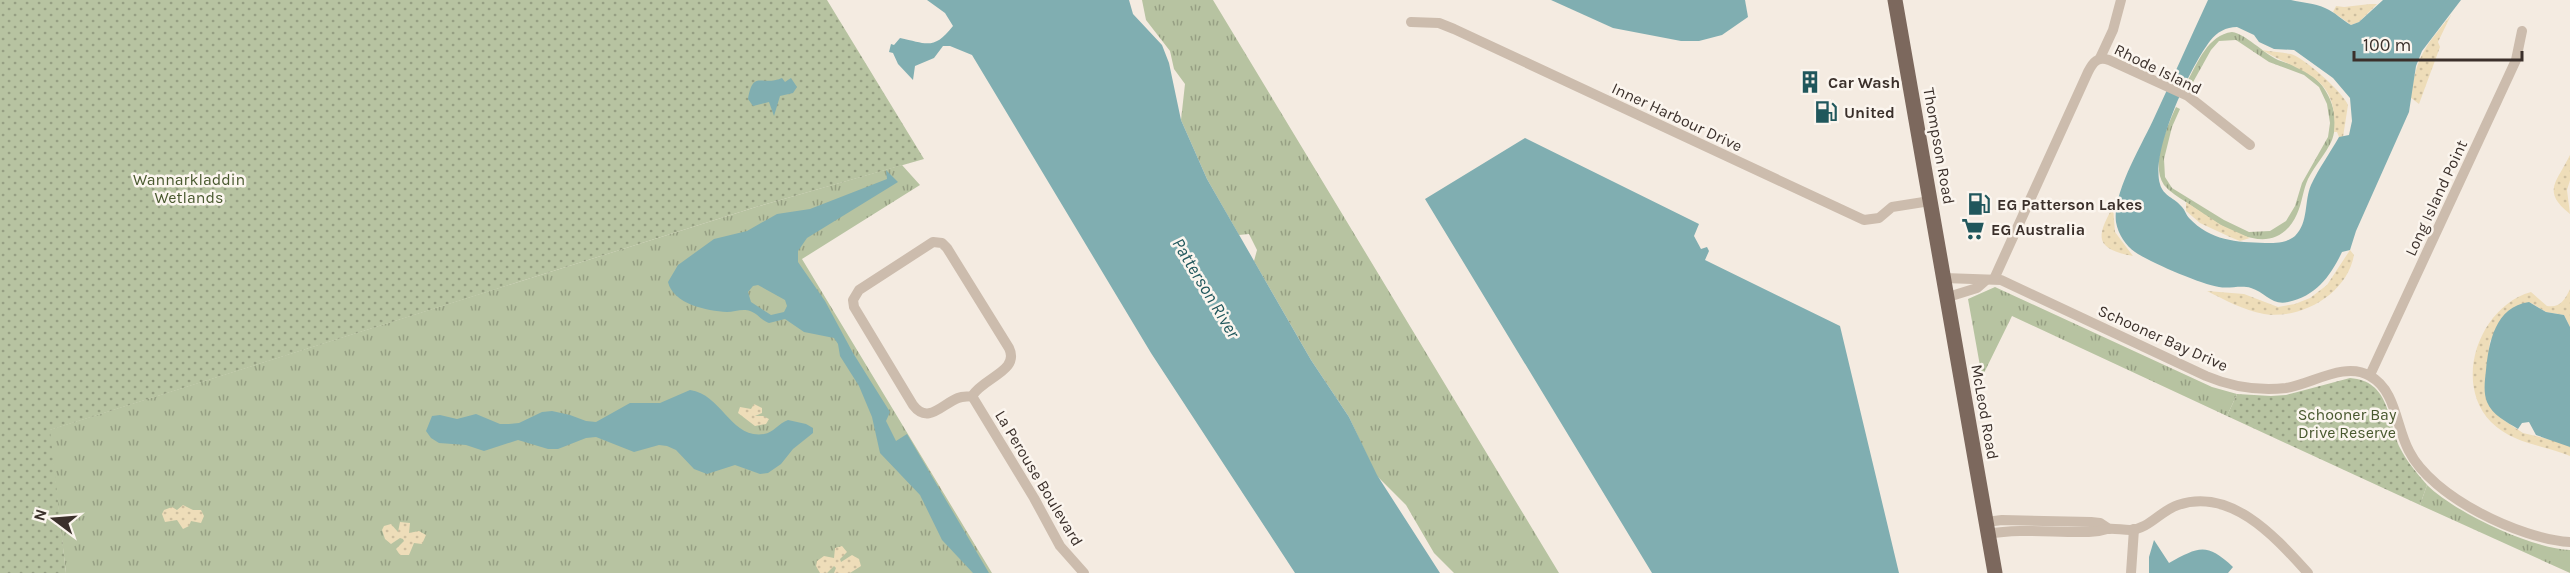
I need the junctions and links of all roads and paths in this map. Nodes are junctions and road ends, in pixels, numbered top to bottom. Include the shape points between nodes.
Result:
1 (1895, 0) edge
2 (2121, 0) edge
3 (1411, 22) dead end
4 (2522, 31) dead end
5 (2100, 58) junction
6 (2250, 145) dead end
7 (1930, 201) junction
8 (1944, 278) junction
9 (1989, 280) junction
10 (1948, 297) junction
11 (2370, 375) junction
12 (972, 396) junction
13 (1987, 528) junction
14 (2134, 529) junction
15 (2570, 542) edge
16 (2305, 570) edge
17 (1084, 573) edge
18 (1995, 573) edge
19 (2131, 573) edge

1 - 7 main road, Thompson Road
2 - 5 street
3 - 7 street, Inner Harbour Drive via 1439,23 1454,29 1864,220 1879,218 1892,207
4 - 11 street, Long Island Point via 2516,60
5 - 6 street, Rhode Island via 2182,94
5 - 9 street, Rhode Island via 2092,63
7 - 8 main road, Thompson Road
8 - 9 street
8 - 10 main road, Thompson Road
9 - 10 street
9 - 11 street, Schooner Bay Drive via 2007,283 2222,382 2241,387 2272,389 2305,384 2340,372
10 - 13 main road, McLeod Road
11 - 15 street via 2388,394 2408,449 2429,479 2459,501 2502,522 2538,537
12 - 12 street via 957,398 929,414 920,412 853,304 857,291 933,242 945,246 1011,353 1009,366 981,384
12 - 17 street, La Perouse Boulevard via 1060,546
13 - 14 street via 2091,532
13 - 18 main road, McLeod Road
14 - 16 street via 2179,505 2211,503 2237,511 2258,524 2283,544
14 - 19 street

